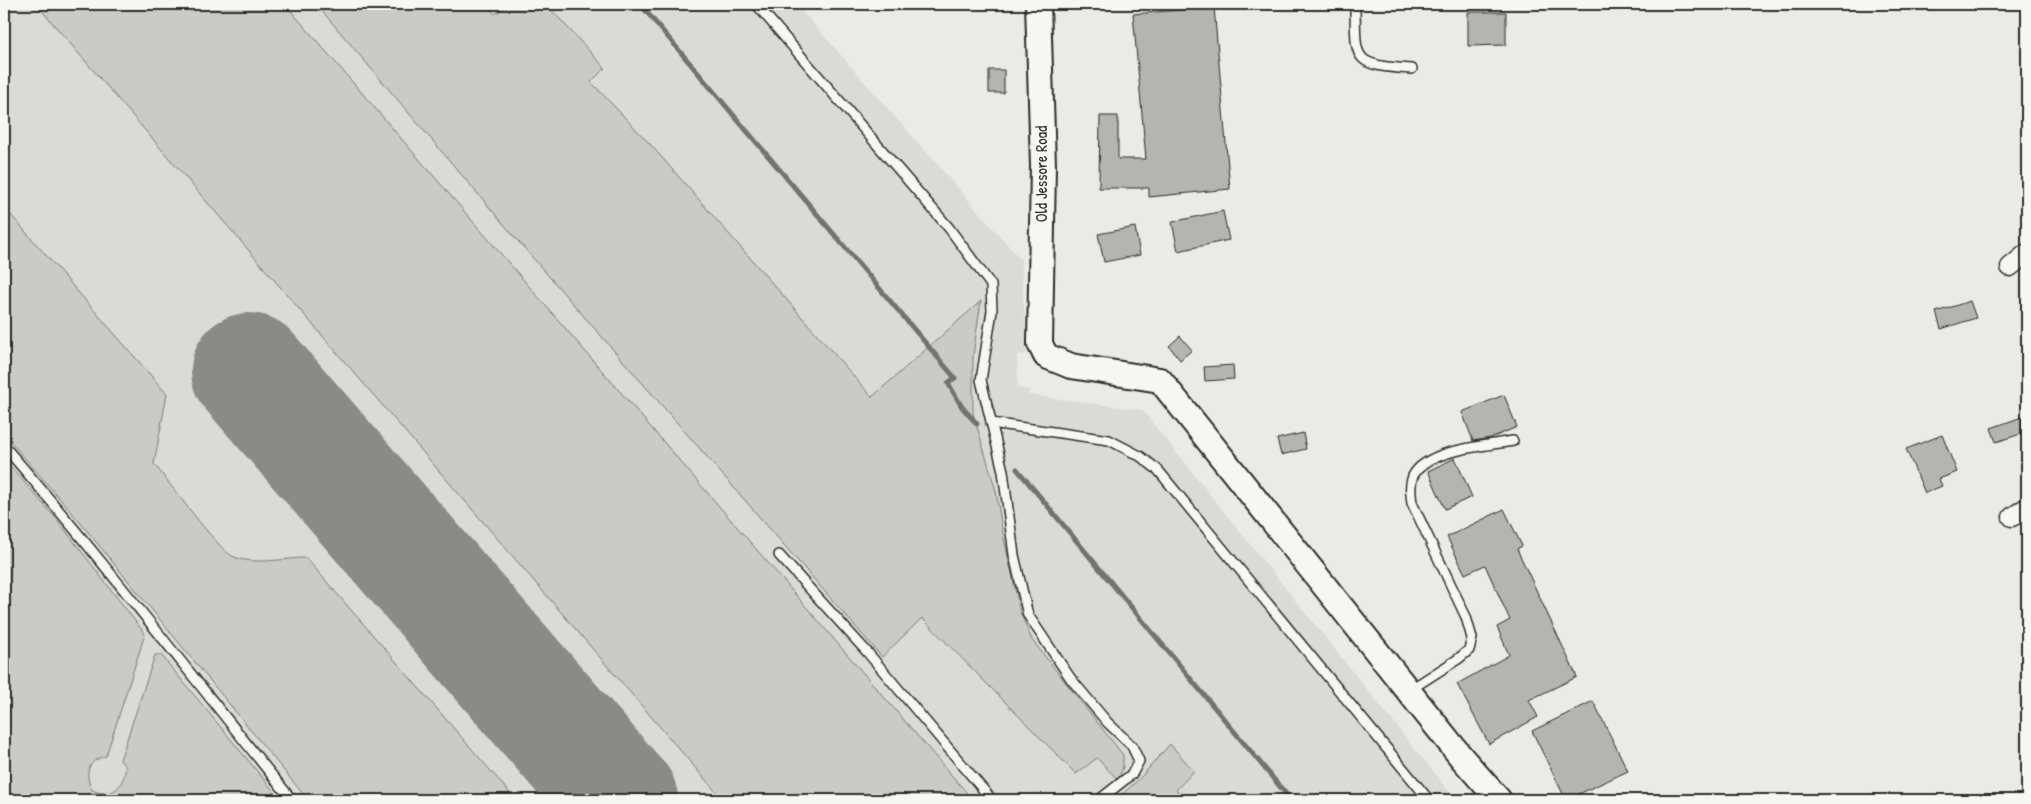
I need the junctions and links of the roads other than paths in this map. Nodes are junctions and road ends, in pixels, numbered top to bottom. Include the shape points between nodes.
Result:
1 (756, 4) edge
2 (1038, 4) edge
3 (1355, 4) edge
4 (1412, 69) dead end
5 (2027, 253) edge
6 (2010, 267) dead end
7 (991, 423) junction
8 (1513, 441) dead end
9 (4, 446) edge
10 (2027, 507) edge
11 (2012, 517) dead end
12 (779, 555) dead end
13 (1408, 691) junction
14 (292, 800) edge
15 (992, 800) edge
16 (1100, 800) edge
17 (1429, 800) edge
18 (1499, 800) edge

1 - 7 lane via 949,228 991,286 992,312 981,380
2 - 13 street, Old Jessore Road via 1043,166 1040,344 1046,356 1071,366 1160,380
3 - 4 lane via 1357,52 1367,63
5 - 6 street
7 - 16 lane via 1003,472 1014,555 1028,615 1071,679 1132,746 1139,760 1132,774
7 - 17 lane via 1109,440 1140,456 1158,470
8 - 13 lane via 1443,454 1427,462 1414,475 1410,487 1412,503 1466,617 1472,638 1469,650
9 - 14 lane via 74,526
10 - 11 street
12 - 15 lane via 868,653
13 - 18 street

